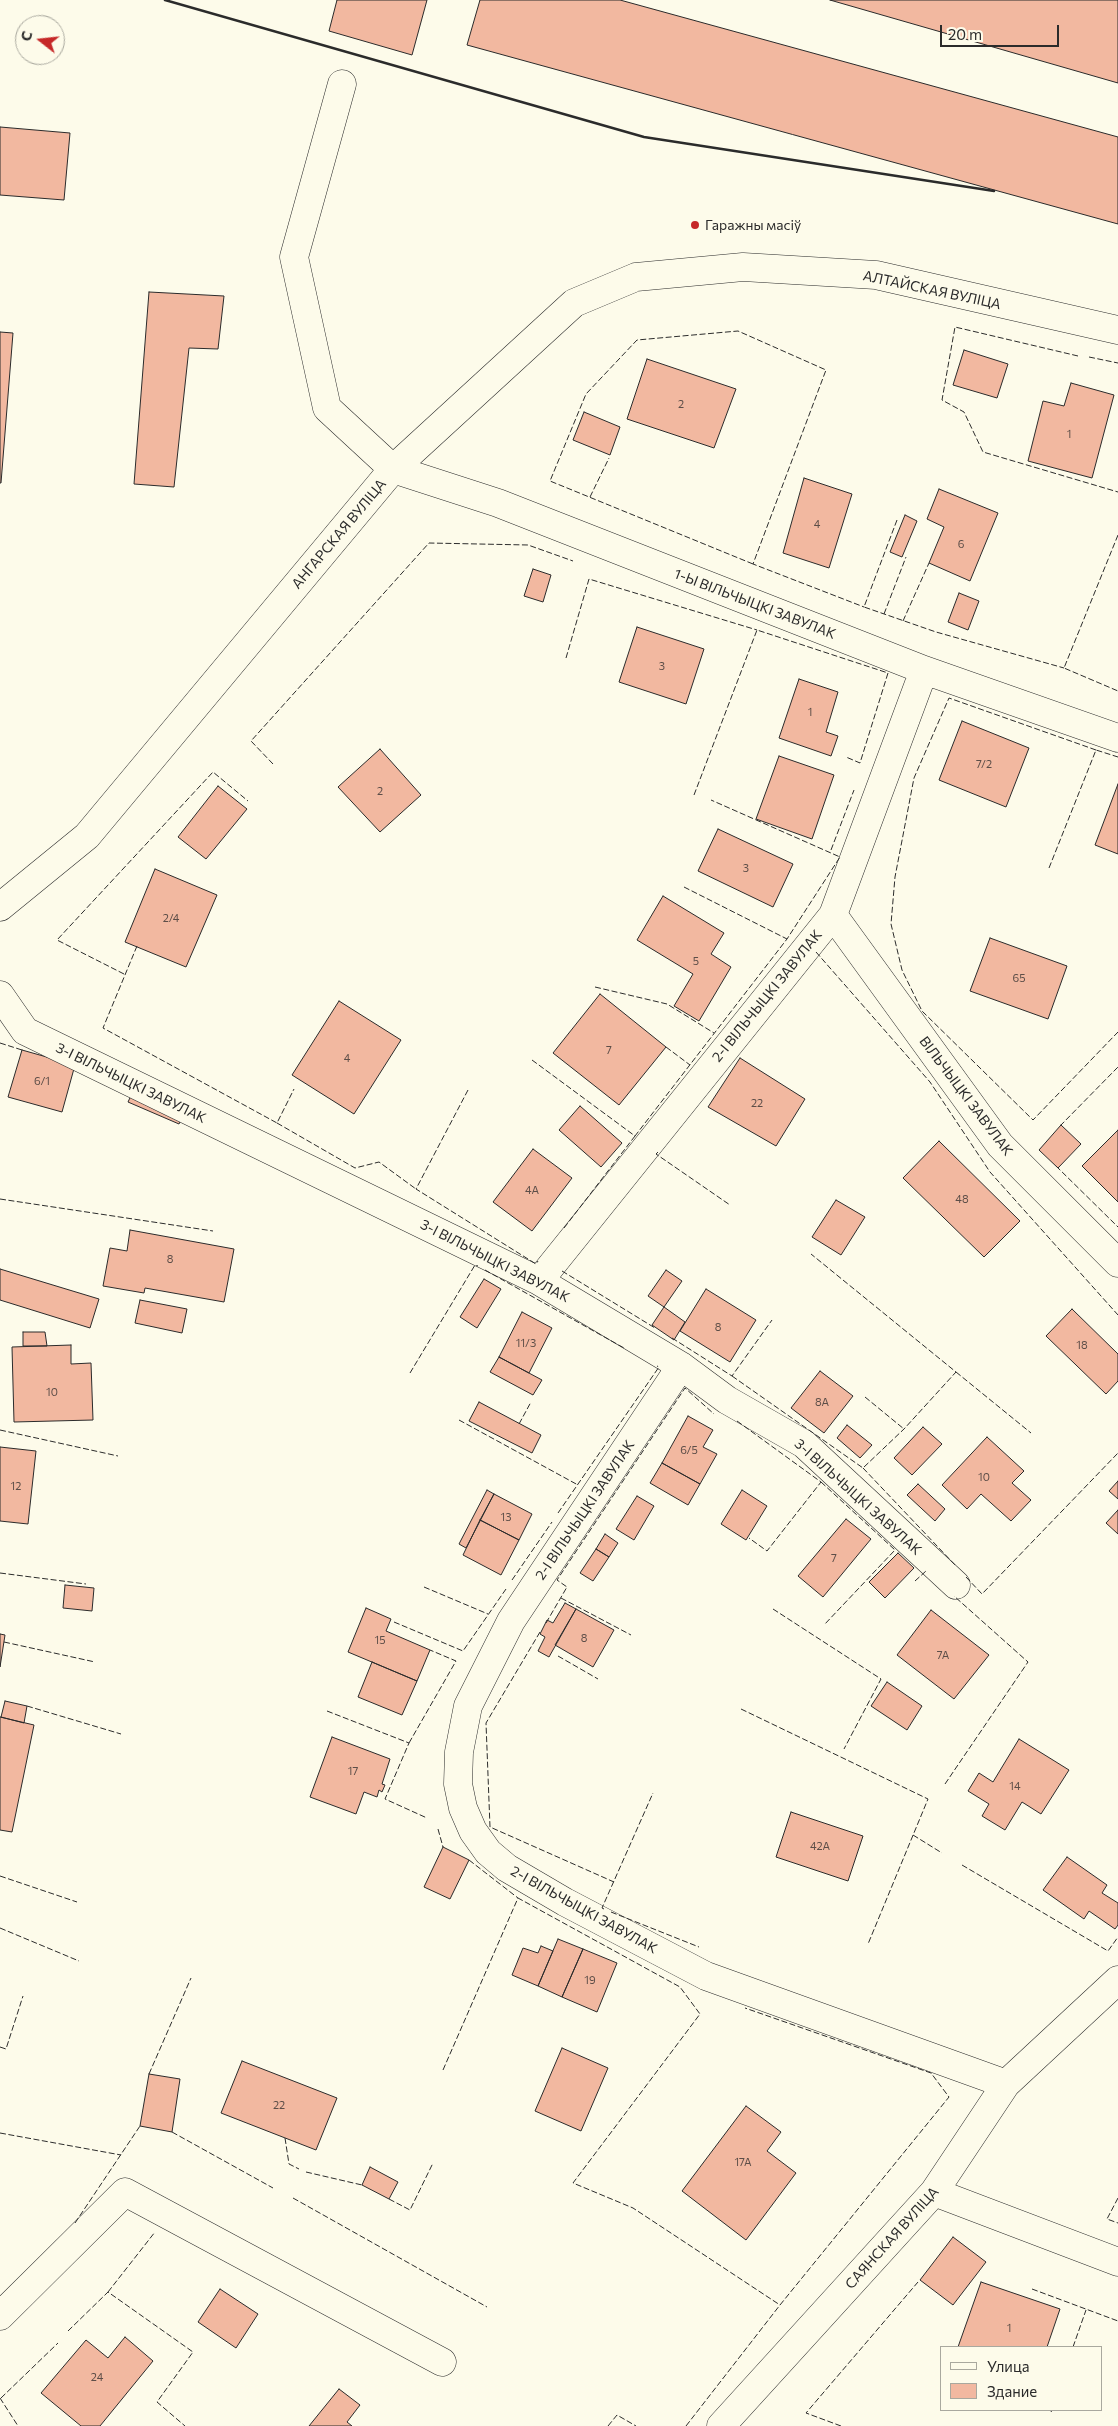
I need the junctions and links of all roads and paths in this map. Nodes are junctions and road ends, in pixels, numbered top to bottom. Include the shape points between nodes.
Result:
1 (342, 84) dead end
2 (744, 267) joint
3 (1118, 330) edge
4 (393, 469) junction
5 (924, 670) junction
6 (1118, 738) edge
7 (0, 907) edge
8 (833, 914) junction
9 (0, 995) edge
10 (1118, 1263) edge
11 (539, 1281) junction
12 (681, 1366) junction
13 (956, 1585) dead end
14 (1118, 1980) edge
15 (1006, 2084) junction
16 (934, 2192) junction
17 (1118, 2262) edge
18 (0, 2316) edge
19 (442, 2362) dead end
20 (721, 2426) edge

1 - 4 street via 294,257 328,408
2 - 3 street, АЛТАЙСКАЯ ВУЛІЦА via 876,275
2 - 4 street, АНГАРСКАЯ ВУЛІЦА via 636,277 574,303
4 - 5 street, 1-Ы ВІЛЬЧЫЦКІ ЗАВУЛАК via 498,503
4 - 7 street, АНГАРСКАЯ ВУЛІЦА via 87,836
5 - 6 street, 1-Ы ВІЛЬЧЫЦКІ ЗАВУЛАК
5 - 8 street, 2-І ВІЛЬЧЫЦКІ ЗАВУЛАК
8 - 10 street, ВІЛЬЧЫЦКІ ЗАВУЛАК via 1000,1145
8 - 11 street, 2-І ВІЛЬЧЫЦКІ ЗАВУЛАК
9 - 11 street, 3-І ВІЛЬЧЫЦКІ ЗАВУЛАК via 25,1030
11 - 12 street, 3-І ВІЛЬЧЫЦКІ ЗАВУЛАК
12 - 13 street, 3-І ВІЛЬЧЫЦКІ ЗАВУЛАК via 727,1400 804,1444
12 - 15 street, 2-І ВІЛЬЧЫЦКІ ЗАВУЛАК via 511,1621 468,1706 459,1752 458,1784 463,1808 473,1831 488,1852 507,1868 706,1976
14 - 15 street, САЯНСКАЯ ВУЛІЦА
15 - 16 street, САЯНСКАЯ ВУЛІЦА
16 - 17 street
16 - 20 street, САЯНСКАЯ ВУЛІЦА
18 - 19 street via 125,2192

